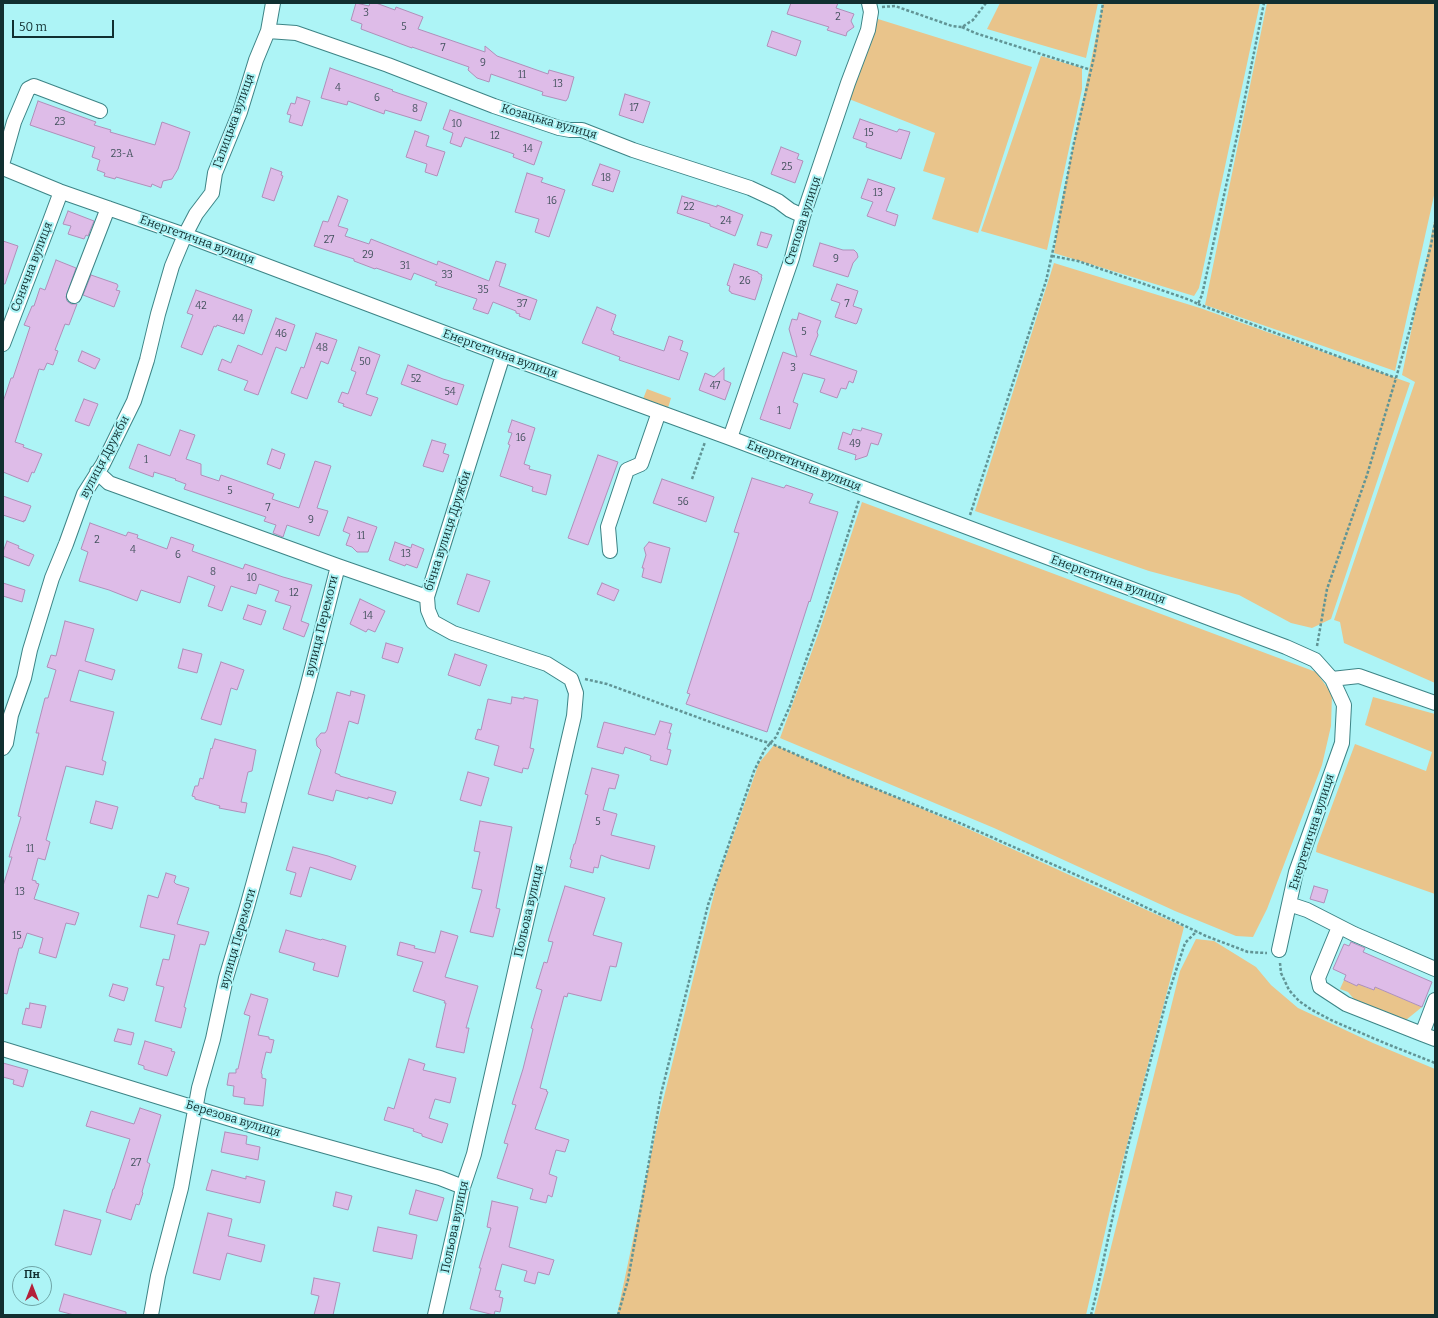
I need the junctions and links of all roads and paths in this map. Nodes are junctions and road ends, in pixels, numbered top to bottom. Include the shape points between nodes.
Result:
1 (273, 3) edge
2 (986, 3) edge
3 (1103, 3) edge
4 (1264, 3) edge
5 (870, 6) edge
6 (962, 27) junction
7 (268, 31) junction
8 (1091, 70) junction
9 (100, 111) dead end
10 (4, 170) edge
11 (59, 191) junction
12 (108, 208) junction
13 (803, 216) junction
14 (1435, 222) edge
15 (185, 235) junction
16 (1052, 256) junction
17 (74, 296) dead end
18 (1198, 304) junction
19 (3, 344) edge
20 (503, 355) junction
21 (1396, 378) junction
22 (659, 412) junction
23 (710, 430) junction
24 (730, 438) junction
25 (97, 472) junction
26 (692, 479) dead end
27 (862, 488) junction
28 (966, 527) junction
29 (610, 550) dead end
30 (338, 566) junction
31 (427, 597) junction
32 (1315, 660) junction
33 (571, 679) junction
34 (1332, 679) junction
35 (1435, 702) edge
36 (770, 743) junction
37 (3, 748) edge
38 (1289, 904) junction
39 (1339, 927) junction
40 (1197, 931) junction
41 (1279, 950) joint
42 (1435, 969) edge
43 (1435, 1000) edge
44 (1428, 1037) edge
45 (3, 1049) edge
46 (196, 1107) junction
47 (462, 1187) junction
48 (151, 1315) edge
49 (435, 1315) edge
50 (618, 1315) edge
51 (1091, 1315) edge

1 - 7 street, Галицька вулиця
2 - 6 path via 973,20
3 - 8 path
4 - 18 path via 1236,142
5 - 6 path via 895,6 952,26
5 - 13 street, Степова вулиця via 868,30
6 - 8 path
7 - 13 street, Козацька вулиця via 296,33 494,106 559,128 582,130 633,150 750,188
7 - 15 street, Галицька вулиця via 240,112 215,173 212,193 196,214
8 - 16 path
9 - 10 street via 34,86 28,89 14,122
10 - 11 street, Енергетична вулиця
11 - 12 street, Енергетична вулиця
11 - 19 street, Сонячна вулиця via 59,197
12 - 15 street, Енергетична вулиця
12 - 17 street
13 - 24 street, Степова вулиця via 792,258
14 - 21 path
15 - 20 street, Енергетична вулиця
15 - 25 street, вулиця Дружби via 172,266 134,401
16 - 18 path via 1085,264
16 - 28 path
18 - 21 path
20 - 22 street, Енергетична вулиця
20 - 31 street, бічна вулиця Дружби
21 - 32 path via 1367,476 1327,588
22 - 23 street, Енергетична вулиця
22 - 29 street via 641,464 627,470 608,527
23 - 24 street, Енергетична вулиця
23 - 26 path
24 - 27 street, Енергетична вулиця
25 - 30 street, бічна вулиця Дружби via 109,483
25 - 37 street, вулиця Дружби via 84,494 52,578
27 - 28 street, Енергетична вулиця
27 - 36 path via 827,601 790,706 776,737
28 - 32 street, Енергетична вулиця
30 - 31 street, бічна вулиця Дружби
30 - 46 street, вулиця Перемоги via 307,688 226,978
31 - 33 street via 428,610 433,622 453,633 547,664
32 - 34 street, Енергетична вулиця
33 - 36 path via 580,678 608,684
33 - 47 street, Польова вулиця via 576,693 574,716 474,1154
34 - 35 street via 1359,676
34 - 38 street, Енергетична вулиця via 1344,704 1342,743 1296,872
36 - 40 path via 962,824
36 - 50 path via 754,771 706,912 661,1094 628,1280
38 - 39 street via 1307,910
38 - 41 street, Енергетична вулиця
39 - 42 street
39 - 44 street via 1318,978 1320,987 1346,1004
40 - 41 path via 1248,952 1265,954
40 - 51 path via 1186,943 1165,1006 1127,1150
43 - 44 street
45 - 46 street, Березова вулиця
46 - 47 street, Березова вулиця via 440,1178
46 - 48 street, вулиця Перемоги via 181,1188 158,1276
47 - 49 street, Польова вулиця

